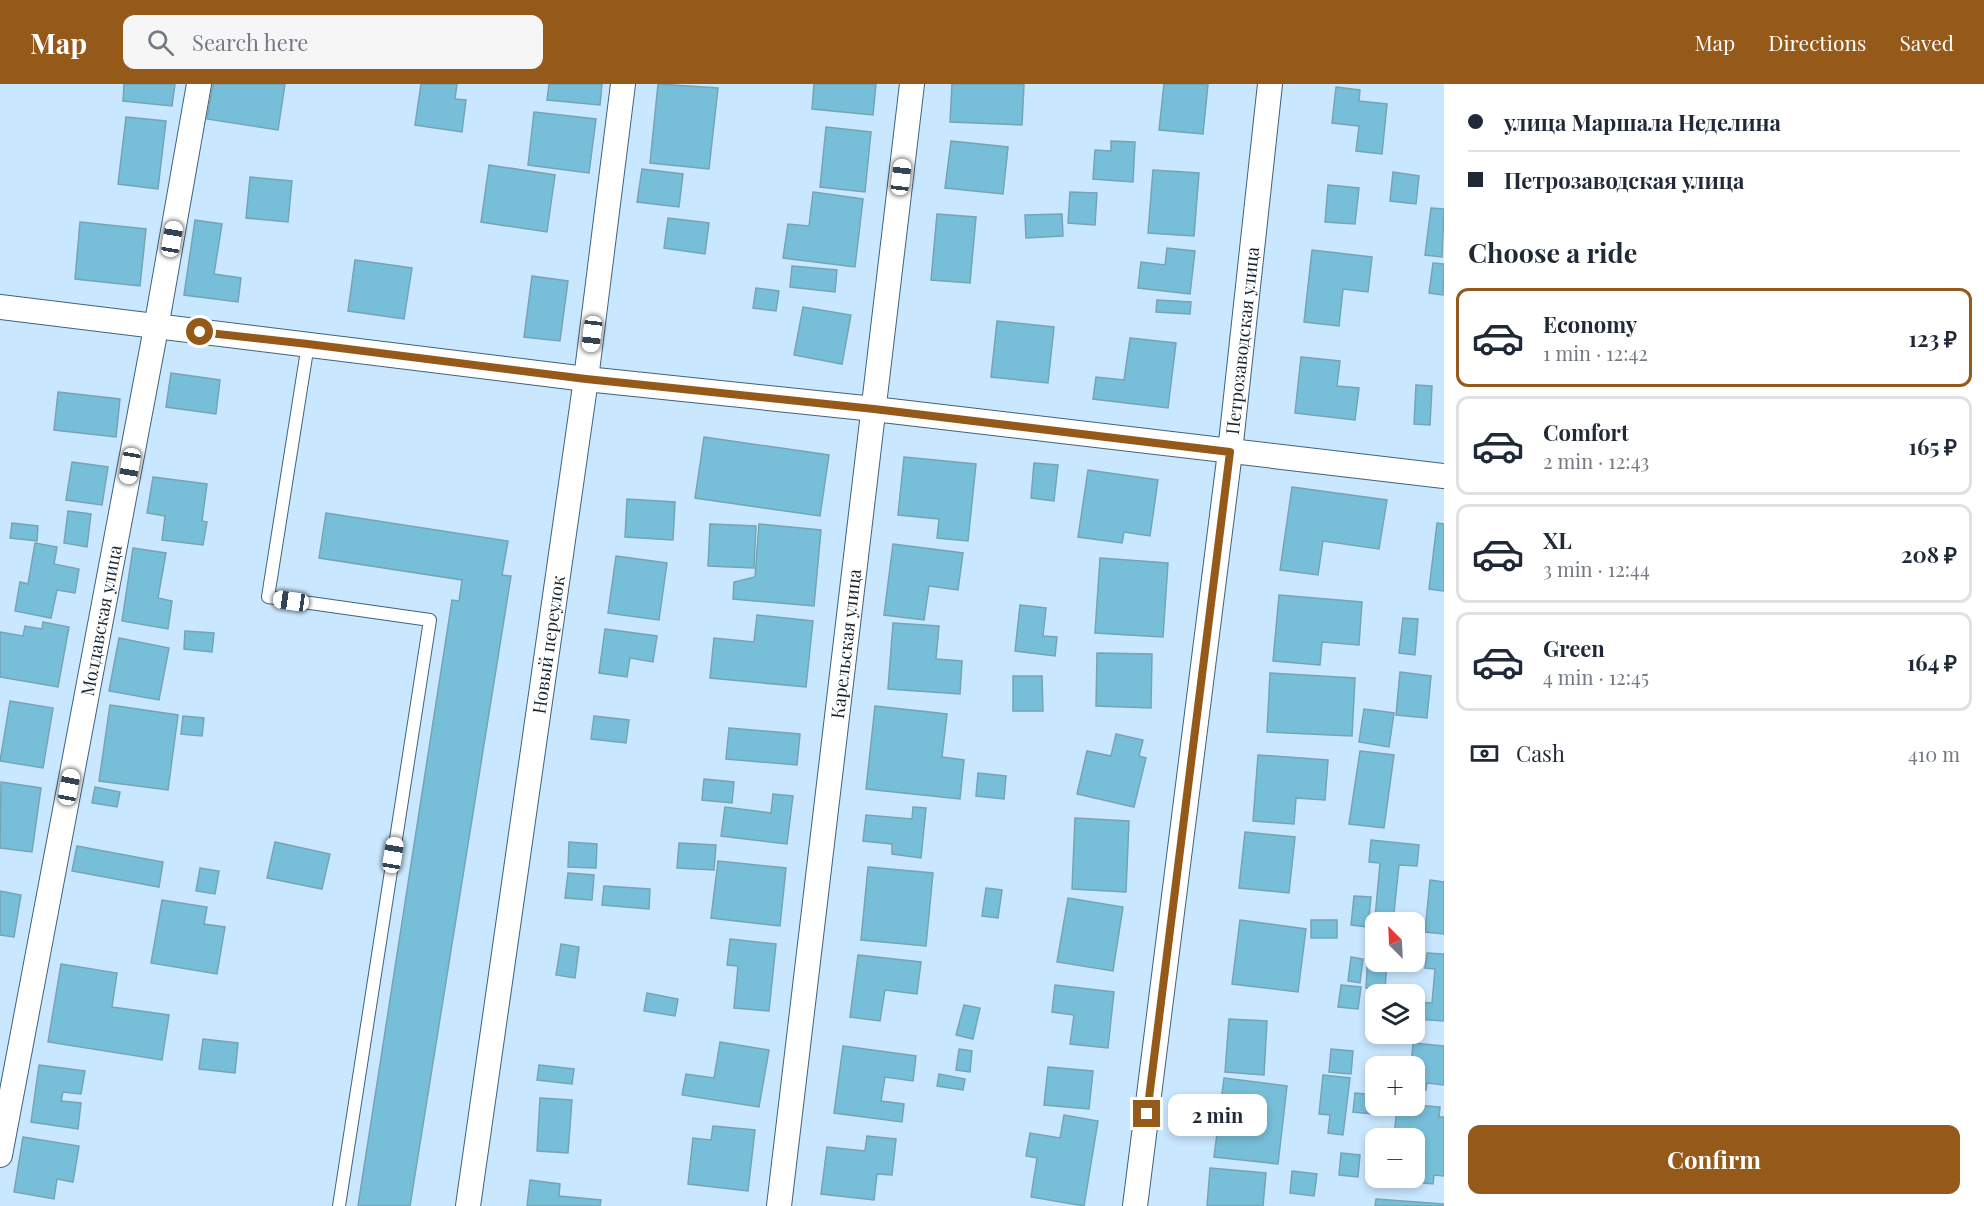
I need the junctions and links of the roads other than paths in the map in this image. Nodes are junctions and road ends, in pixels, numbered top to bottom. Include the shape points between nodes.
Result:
1 (199, 84) edge
2 (623, 84) edge
3 (912, 84) edge
4 (1270, 84) edge
5 (0, 307) edge
6 (156, 328) junction
7 (308, 344) junction
8 (586, 379) junction
9 (874, 409) junction
10 (1230, 452) junction
11 (1444, 476) edge
12 (0, 1155) edge
13 (339, 1206) edge
14 (468, 1206) edge
15 (779, 1206) edge
16 (1135, 1206) edge

1 - 6 street, Молдавская улица
2 - 8 street, Новый переулок
3 - 9 street, Карельская улица
4 - 10 street, Петрозаводская улица
5 - 6 street
6 - 7 street
6 - 12 street, Молдавская улица
7 - 8 street
7 - 13 lane via 268,597 429,620
8 - 9 street
8 - 14 street, Новый переулок
9 - 10 street
9 - 15 street, Карельская улица
10 - 11 street
10 - 16 street, Петрозаводская улица

